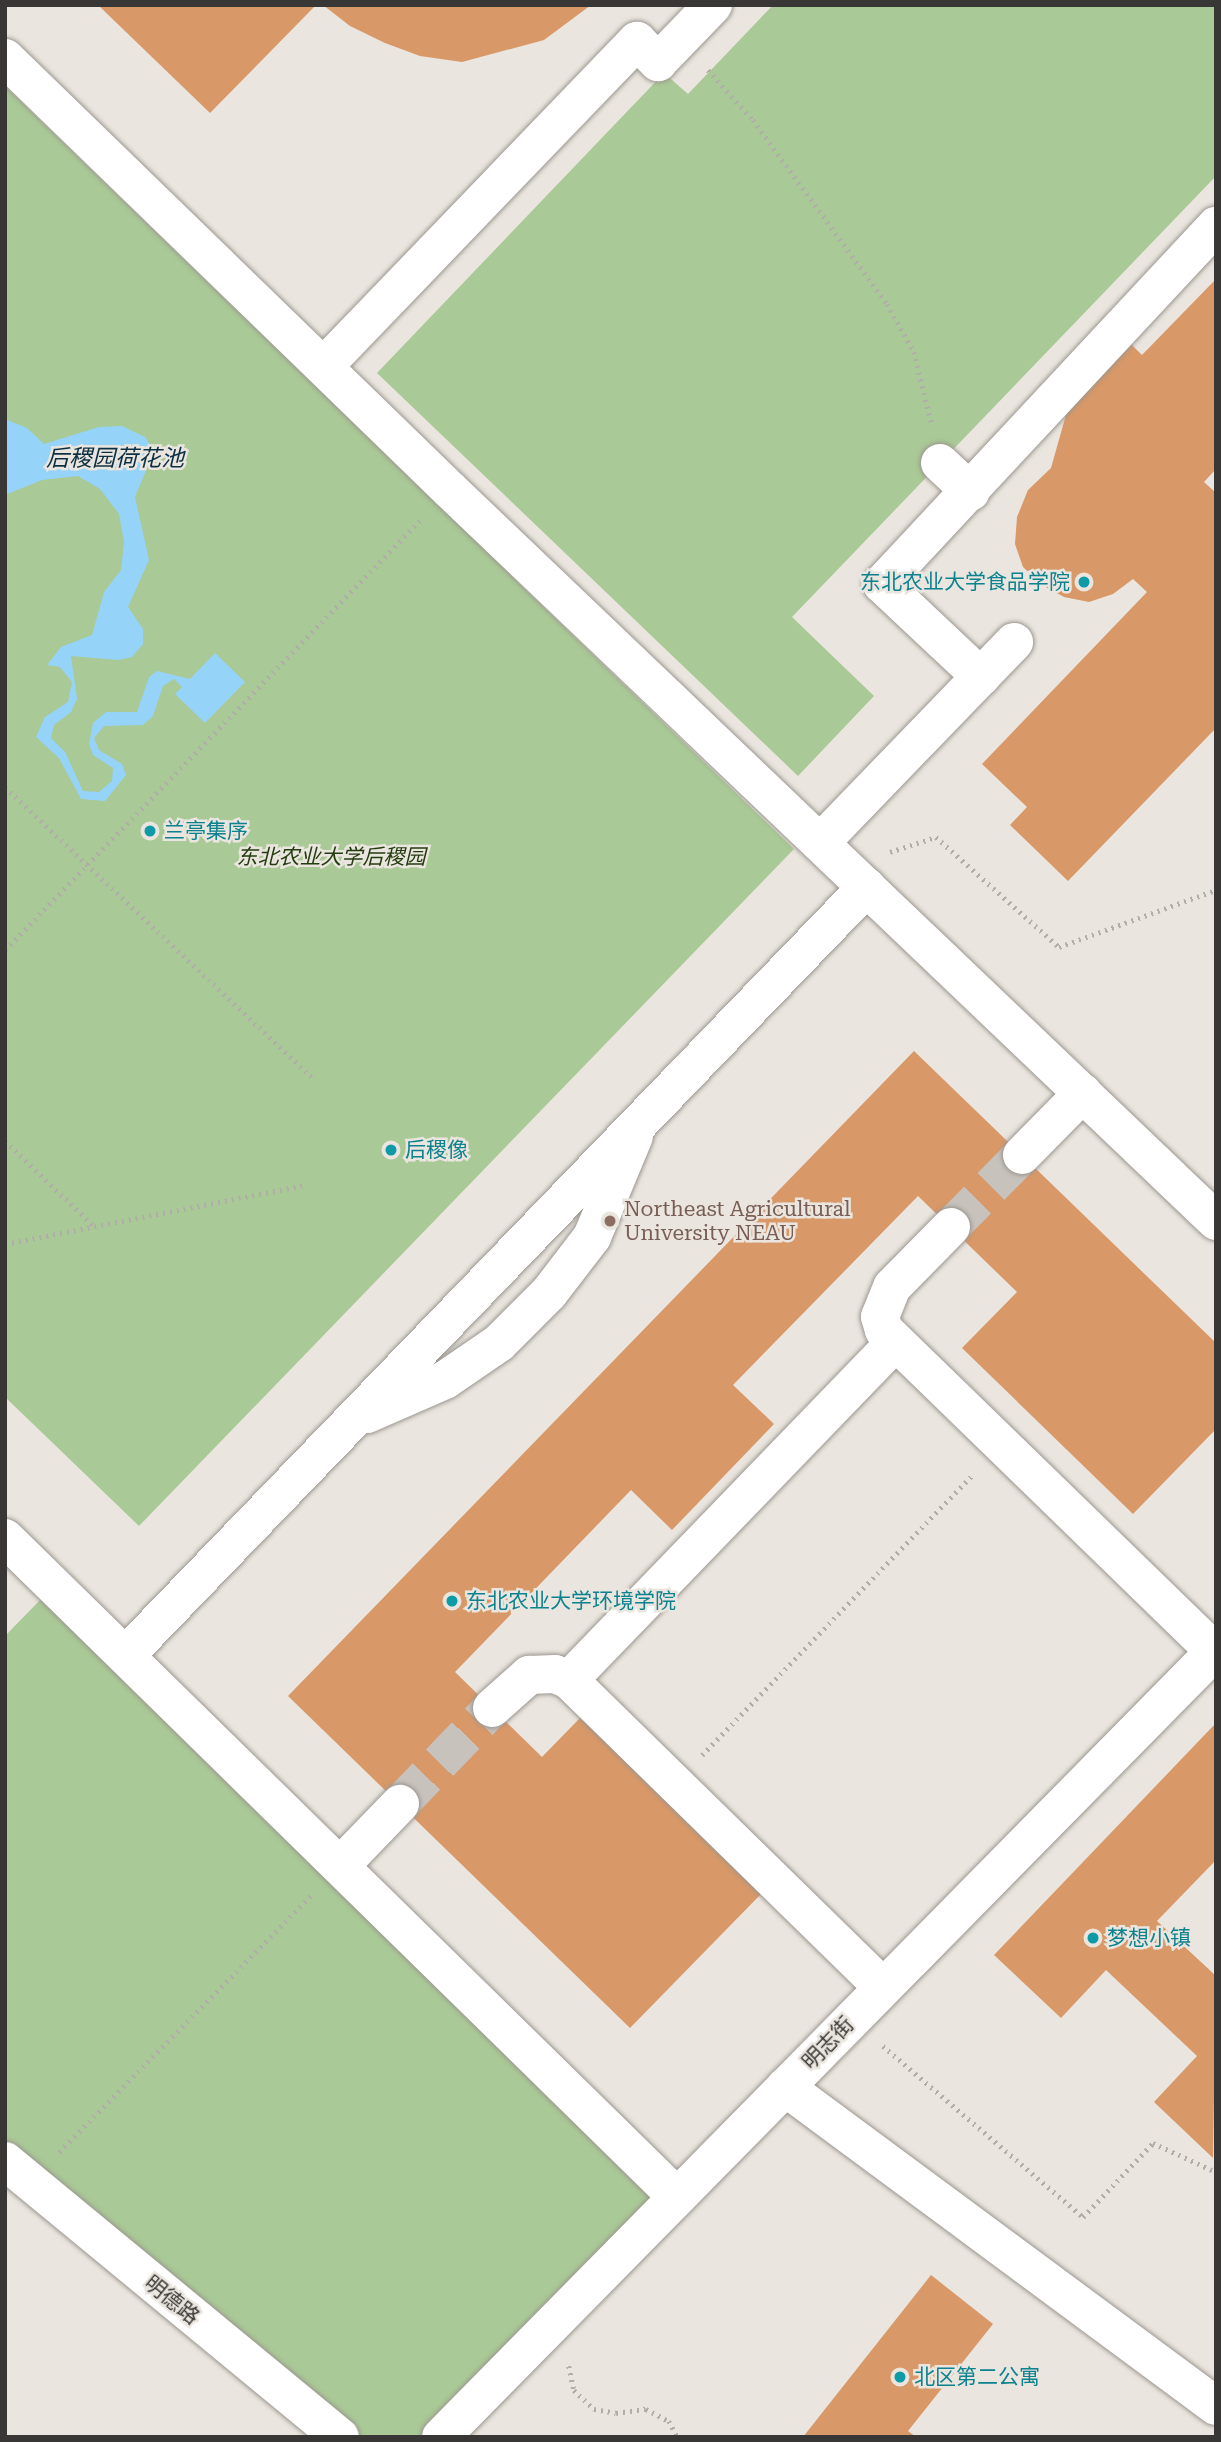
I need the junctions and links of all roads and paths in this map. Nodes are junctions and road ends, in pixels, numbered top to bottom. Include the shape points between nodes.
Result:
1 (713, 5) edge
2 (674, 45) junction
3 (5, 58) edge
4 (1216, 226) edge
5 (325, 365) junction
6 (940, 463) joint
7 (450, 490) junction
8 (971, 492) junction
9 (1014, 642) dead end
10 (981, 677) junction
11 (5, 787) edge
12 (88, 865) junction
13 (845, 865) junction
14 (1216, 890) edge
15 (5, 950) edge
16 (314, 1079) dead end
17 (1083, 1093) junction
18 (639, 1124) junction
19 (5, 1141) edge
20 (1022, 1155) tunnel mouth
21 (302, 1186) dead end
22 (1216, 1221) edge
23 (94, 1226) junction
24 (951, 1227) tunnel mouth
25 (5, 1244) edge
26 (894, 1344) junction
27 (354, 1419) junction
28 (1000, 1446) junction
29 (5, 1538) edge
30 (1215, 1650) edge
31 (126, 1655) junction
32 (569, 1680) junction
33 (492, 1708) tunnel mouth
34 (674, 1783) junction
35 (400, 1804) tunnel mouth
36 (341, 1865) junction
37 (883, 1987) junction
38 (852, 2019) junction
39 (785, 2087) junction
40 (17, 2172) edge
41 (1216, 2172) edge
42 (677, 2197) junction
43 (545, 2331) junction
44 (1216, 2406) edge
45 (340, 2437) edge
46 (441, 2437) edge
47 (677, 2437) edge

1 - 2 street
2 - 5 street via 658,62 637,41
2 - 6 path via 714,75 752,120 887,304 914,352
3 - 5 street
4 - 8 street
5 - 7 street
6 - 8 street
7 - 12 path
7 - 13 street
8 - 10 street via 882,584
9 - 10 street
10 - 13 street
11 - 12 path
12 - 15 path
12 - 16 path
13 - 14 path via 936,837 1059,947
13 - 17 street
13 - 18 street
17 - 20 street
17 - 22 street
18 - 27 street
18 - 27 street via 592,1237 549,1293 499,1343 446,1380
19 - 23 path
21 - 23 path
23 - 25 path
24 - 26 street via 883,1302 880,1317
26 - 28 street
26 - 32 street
27 - 31 street
28 - 30 street
28 - 34 path
29 - 31 street
30 - 37 street, 明志街
31 - 36 street
32 - 33 street via 555,1674 529,1675
32 - 34 street
34 - 37 street
35 - 36 street
36 - 40 path
36 - 42 street
37 - 38 street, 明志街
38 - 39 street, 明志街
38 - 41 path via 1083,2217 1153,2143
39 - 42 street, 明志街
39 - 44 street
40 - 45 street, 明德路
42 - 43 street, 明志街
43 - 46 street, 明志街
43 - 47 path via 570,2368 574,2390 594,2409 615,2413 646,2409 669,2421

